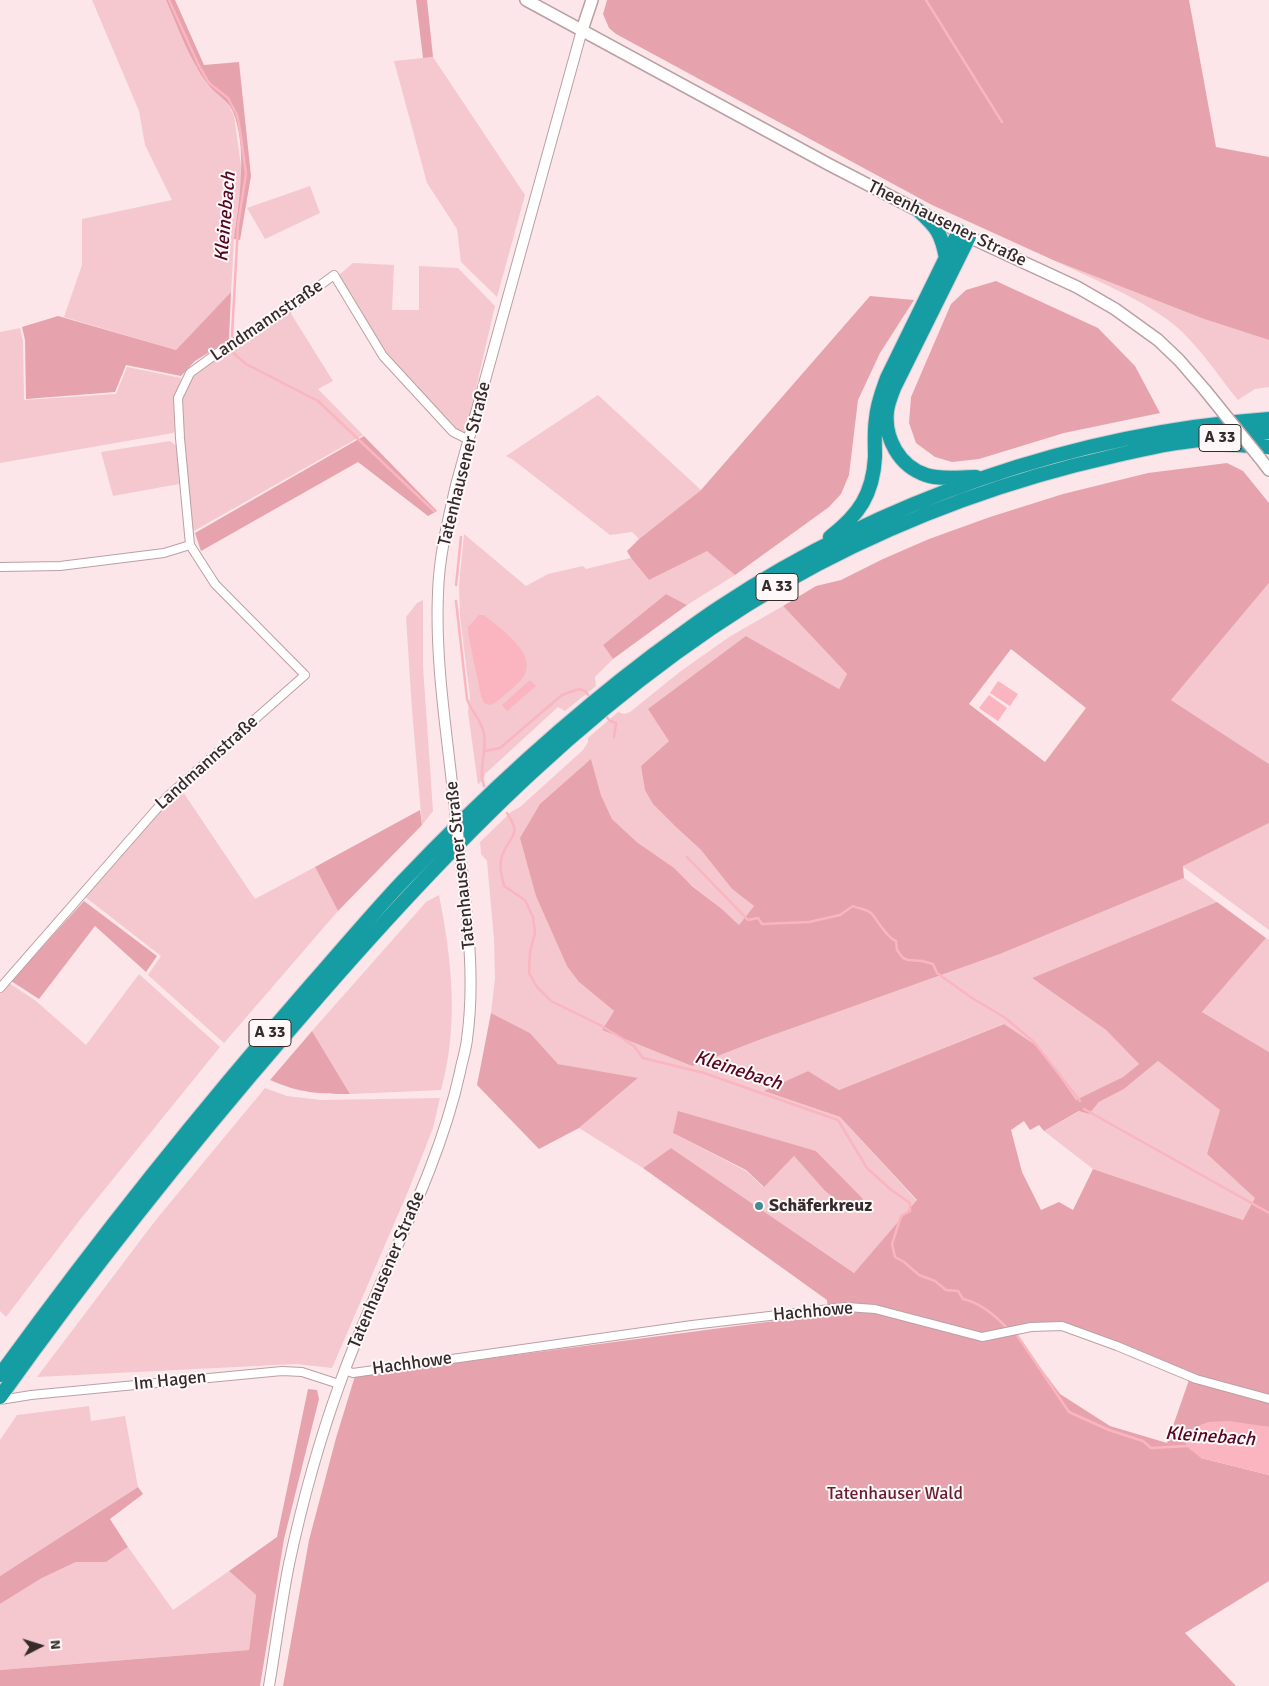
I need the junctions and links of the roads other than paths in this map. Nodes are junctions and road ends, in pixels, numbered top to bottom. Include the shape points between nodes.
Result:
1 (526, 0) edge
2 (592, 0) edge
3 (582, 30) junction
4 (918, 210) junction
5 (964, 234) junction
6 (946, 258) junction
7 (1269, 419) edge
8 (1269, 432) edge
9 (469, 440) junction
10 (1170, 444) junction
11 (1269, 447) edge
12 (1269, 470) edge
13 (984, 477) junction
14 (190, 545) junction
15 (807, 554) junction
16 (0, 567) edge
17 (609, 697) junction
18 (576, 725) junction
19 (0, 988) edge
20 (344, 1370) junction
21 (0, 1375) edge
22 (339, 1384) junction
23 (0, 1399) edge
24 (1269, 1399) edge
25 (269, 1686) edge

1 - 3 main road, Theenhausener Straße
2 - 3 main road
3 - 4 main road, Theenhausener Straße via 722,108
3 - 9 street, Tatenhausener Straße
4 - 5 main road, Theenhausener Straße
4 - 6 highway via 937,228 943,239
5 - 6 highway
5 - 12 main road, Theenhausener Straße, bridge via 1077,287 1158,340 1206,390
5 - 13 highway via 894,388 886,425 894,448 912,468 926,475 941,477
6 - 15 highway via 878,403 874,472 862,506 850,520
7 - 13 highway, A 33 via 1181,429 1109,442
8 - 10 highway, A 33
9 - 14 street, Landmannstraße via 452,432 383,356 334,275 190,373 178,398
9 - 20 street, Tatenhausener Straße, bridge via 448,520 438,593 438,649 470,938 471,993 467,1040 436,1157
10 - 11 highway
10 - 17 highway, A 33 via 1082,463 1016,482 957,501 884,532 761,596
13 - 15 highway, A 33 via 936,495
14 - 16 street via 164,553 60,566
14 - 19 street, Landmannstraße via 215,584 305,675 168,796
15 - 17 highway, A 33 via 718,608
17 - 18 highway, A 33
18 - 21 highway, A 33 via 468,815 414,870 297,1001 161,1164
18 - 23 highway, A 33 via 356,952 244,1082 117,1239
20 - 22 street, Tatenhausener Straße
20 - 24 street, Hachhowe via 353,1373 847,1306 875,1309 982,1337 1031,1327 1062,1326 1196,1379
22 - 23 street, Im Hagen via 302,1372 282,1371
22 - 25 street, Tatenhausener Straße via 295,1538

